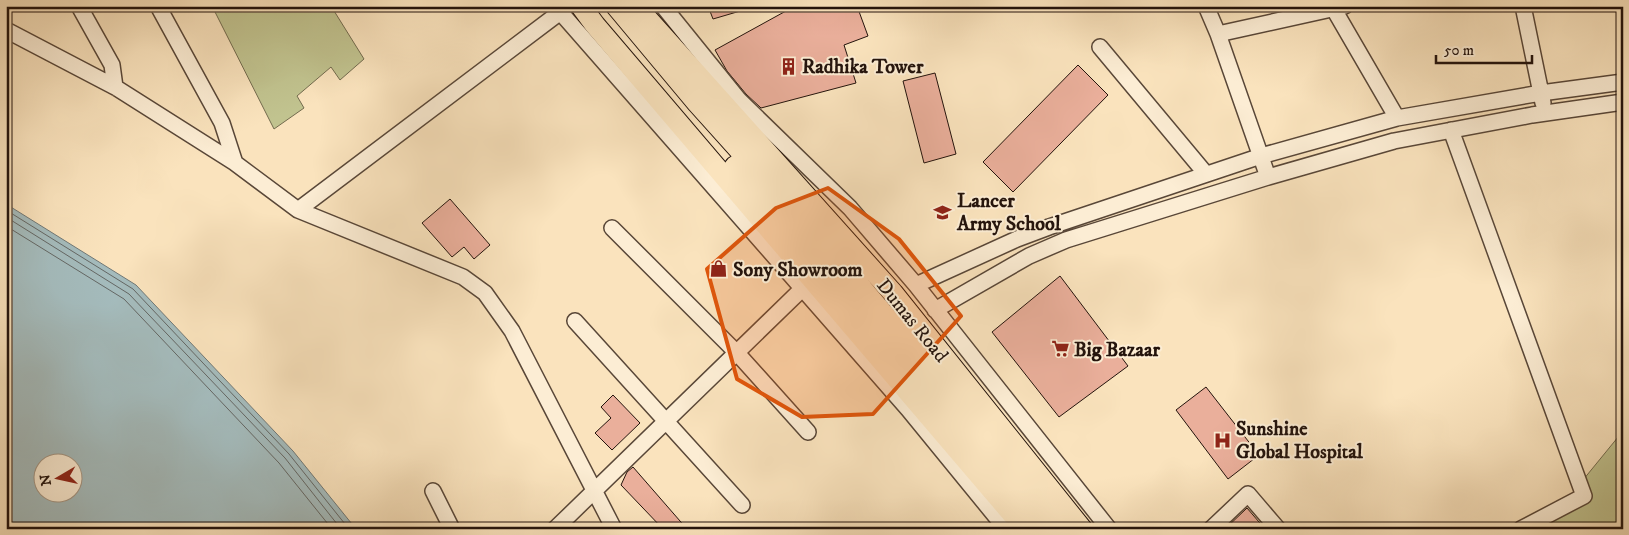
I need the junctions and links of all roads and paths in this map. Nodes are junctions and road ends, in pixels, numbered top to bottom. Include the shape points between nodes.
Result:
1 (79, 6) edge
2 (158, 6) edge
3 (581, 6) edge
4 (600, 6) edge
5 (616, 6) edge
6 (636, 6) edge
7 (663, 6) edge
8 (1206, 6) edge
9 (1523, 6) edge
10 (1337, 7) edge
11 (557, 10) edge
12 (6, 30) edge
13 (1218, 34) junction
14 (1100, 47) dead end
15 (1623, 82) edge
16 (115, 87) junction
17 (1542, 93) junction
18 (1623, 102) edge
19 (1544, 113) junction
20 (1397, 118) junction
21 (1451, 130) junction
22 (1261, 156) junction
23 (235, 163) junction
24 (1206, 174) junction
25 (1268, 177) junction
26 (298, 210) junction
27 (612, 228) dead end
28 (916, 285) junction
29 (802, 289) junction
30 (935, 310) junction
31 (575, 321) dead end
32 (736, 353) junction
33 (666, 422) junction
34 (808, 432) dead end
35 (433, 491) dead end
36 (594, 492) junction
37 (742, 505) dead end
38 (452, 529) edge
39 (555, 529) edge
40 (614, 529) edge
41 (1006, 529) edge
42 (1025, 529) edge
43 (1042, 529) edge
44 (1062, 529) edge
45 (1082, 529) edge
46 (1109, 529) edge
47 (1211, 529) edge
48 (1278, 529) edge
49 (1522, 529) edge

1 - 16 street via 112,65
2 - 23 street via 222,123
3 - 42 main road
4 - 43 main road
5 - 44 main road via 973,418
6 - 45 main road, Dumas Road via 893,293
7 - 28 street via 739,100 850,208
8 - 13 street
9 - 17 street
10 - 13 street
10 - 20 street
11 - 26 street
11 - 29 street
12 - 16 street
13 - 22 street
14 - 24 street
15 - 17 street
16 - 23 street
17 - 19 street
17 - 20 street
18 - 19 street
19 - 21 street
20 - 22 street
21 - 25 street via 1394,141
21 - 49 street via 1584,496
22 - 24 street
22 - 25 street
23 - 26 street
24 - 28 street via 1016,239
25 - 30 street via 1066,240 1029,256
26 - 36 street via 462,277 485,293 512,331
27 - 32 street
28 - 30 street
29 - 32 street
29 - 41 street via 908,408
30 - 46 street
31 - 33 street
32 - 33 street
32 - 34 street
33 - 36 street
33 - 37 street
35 - 38 street
36 - 39 street
36 - 40 street
47 - 48 street via 1248,494

